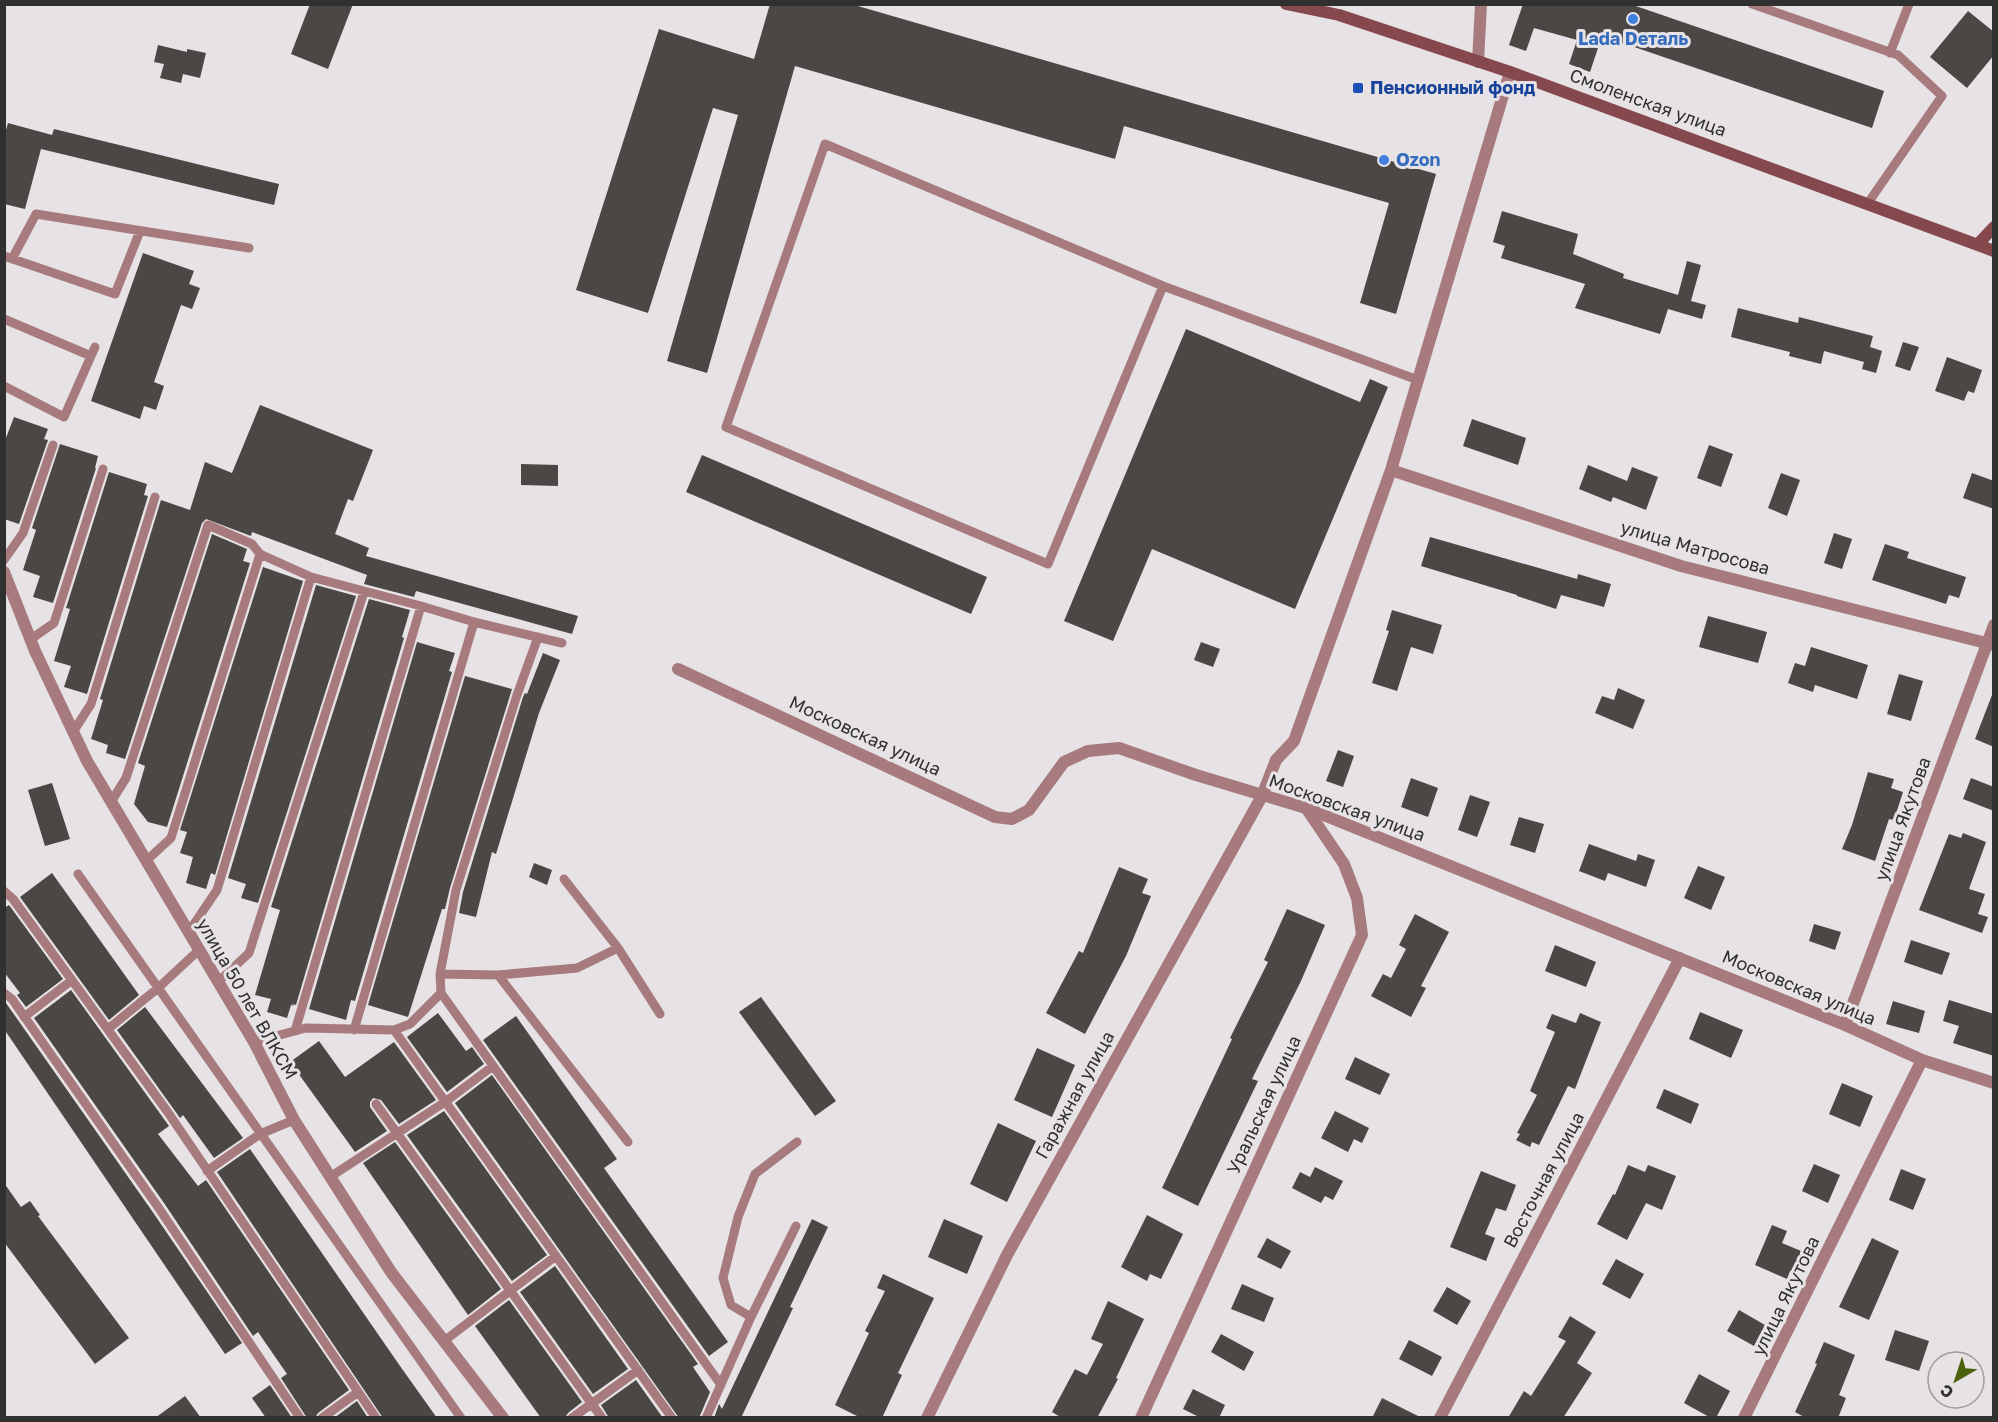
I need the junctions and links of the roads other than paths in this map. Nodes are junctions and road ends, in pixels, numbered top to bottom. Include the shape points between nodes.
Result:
1 (1286, 4) edge
2 (1481, 4) edge
3 (1752, 4) edge
4 (1909, 4) edge
5 (1890, 53) junction
6 (1478, 62) junction
7 (1510, 72) junction
8 (1868, 203) junction
9 (1994, 227) edge
10 (140, 231) junction
11 (1978, 244) junction
12 (249, 248) dead end
13 (1994, 250) edge
14 (8, 258) edge
15 (1163, 286) junction
16 (4, 319) edge
17 (1418, 380) junction
18 (4, 386) edge
19 (53, 445) dead end
20 (103, 469) dead end
21 (1391, 470) junction
22 (155, 497) dead end
23 (260, 554) junction
24 (4, 560) edge
25 (4, 572) edge
26 (311, 577) junction
27 (364, 592) junction
28 (421, 606) junction
29 (474, 622) junction
30 (1994, 625) edge
31 (538, 637) junction
32 (31, 639) junction
33 (562, 643) dead end
34 (1990, 644) edge
35 (678, 669) dead end
36 (73, 732) junction
37 (1262, 796) junction
38 (111, 802) junction
39 (1306, 808) junction
40 (146, 861) junction
41 (78, 874) dead end
42 (564, 879) dead end
43 (4, 891) edge
44 (188, 933) junction
45 (618, 948) junction
46 (199, 950) junction
47 (1680, 958) junction
48 (440, 974) junction
49 (498, 975) junction
50 (72, 980) junction
51 (218, 982) junction
52 (158, 988) junction
53 (4, 993) edge
54 (441, 993) junction
55 (660, 1014) dead end
56 (24, 1017) junction
57 (1845, 1025) junction
58 (108, 1029) junction
59 (354, 1030) junction
60 (394, 1030) junction
61 (295, 1031) junction
62 (254, 1042) junction
63 (1922, 1060) junction
64 (493, 1066) junction
65 (1994, 1083) edge
66 (445, 1102) junction
67 (376, 1104) dead end
68 (294, 1120) junction
69 (260, 1134) junction
70 (397, 1134) junction
71 (628, 1142) dead end
72 (797, 1142) dead end
73 (207, 1171) junction
74 (330, 1177) junction
75 (796, 1226) dead end
76 (556, 1256) junction
77 (511, 1291) junction
78 (751, 1317) junction
79 (444, 1341) junction
80 (638, 1370) junction
81 (721, 1385) junction
82 (358, 1392) junction
83 (591, 1403) junction
84 (300, 1418) edge
85 (322, 1418) edge
86 (376, 1418) edge
87 (461, 1418) edge
88 (503, 1418) edge
89 (572, 1418) edge
90 (602, 1418) edge
91 (672, 1418) edge
92 (706, 1418) edge
93 (927, 1418) edge
94 (1141, 1418) edge
95 (1440, 1418) edge
96 (1744, 1418) edge

1 - 6 main road, Смоленская улица via 1339,15
2 - 6 street
3 - 5 lane
4 - 5 lane
5 - 8 lane via 1942,96
6 - 7 main road, Смоленская улица
7 - 8 main road, Смоленская улица
7 - 17 street, Гаражная улица
8 - 11 main road, Смоленская улица
9 - 11 main road
10 - 12 lane
10 - 14 lane via 36,214
10 - 14 lane via 115,294
11 - 13 main road, Смоленская улица
15 - 15 lane via 1048,564 726,427 825,144
15 - 17 lane
16 - 18 lane via 93,352 63,417
17 - 21 street, Гаражная улица
19 - 24 lane via 23,533
20 - 32 lane via 54,623
21 - 34 street, улица Матросова via 1682,566
21 - 37 street, Гаражная улица via 1294,741 1276,760
22 - 36 lane via 90,704
23 - 26 lane
23 - 38 lane via 252,544 208,525 126,778
23 - 40 lane via 171,838
25 - 32 street, улица 50 лет ВЛКСМ
26 - 27 lane
26 - 44 lane via 217,891
27 - 28 lane
27 - 51 lane via 249,953
28 - 29 lane
28 - 61 lane
29 - 31 lane
29 - 59 lane
30 - 34 street, улица Якутова
31 - 33 lane
31 - 48 lane via 456,890
32 - 36 street, улица 50 лет ВЛКСМ
34 - 57 street, улица Якутова
35 - 37 street, Московская улица via 995,817 1012,819 1029,810 1064,762 1088,751 1119,748
36 - 38 street, улица 50 лет ВЛКСМ
37 - 39 street, Московская улица
37 - 93 street, Гаражная улица via 1007,1255
38 - 40 street, улица 50 лет ВЛКСМ
39 - 47 street, Московская улица
39 - 94 street, Уральская улица via 1344,864 1357,898 1362,935
40 - 44 street, улица 50 лет ВЛКСМ
41 - 52 lane
42 - 45 lane
43 - 50 lane
44 - 46 street, улица 50 лет ВЛКСМ
45 - 49 lane via 577,968
45 - 55 lane
46 - 51 street, улица 50 лет ВЛКСМ
46 - 52 lane
47 - 57 street, Московская улица
47 - 95 street, Восточная улица
48 - 49 lane
48 - 54 lane
49 - 71 lane
50 - 56 lane
50 - 58 lane
51 - 62 street, улица 50 лет ВЛКСМ
52 - 58 lane
52 - 69 lane
53 - 56 lane
54 - 60 lane via 410,1024
54 - 64 lane
56 - 84 lane
57 - 63 street, Московская улица
58 - 73 lane
59 - 60 lane
59 - 61 lane
60 - 66 lane
61 - 62 lane
62 - 68 street, улица 50 лет ВЛКСМ
63 - 65 street, Московская улица
63 - 96 street, улица Якутова
64 - 66 lane
64 - 81 lane
66 - 70 lane
66 - 76 lane
67 - 70 lane
68 - 69 lane
68 - 74 street, улица 50 лет ВЛКСМ
69 - 73 lane
69 - 87 lane
70 - 74 lane
70 - 77 lane
72 - 78 lane via 755,1174 738,1217 723,1278 731,1305
73 - 82 lane
74 - 79 street, улица 50 лет ВЛКСМ via 391,1272
75 - 78 lane
76 - 77 lane
76 - 80 lane
77 - 79 lane
77 - 83 lane
78 - 81 lane
79 - 88 street, улица 50 лет ВЛКСМ
80 - 83 lane
80 - 91 lane
81 - 92 lane
82 - 85 lane
82 - 86 lane
83 - 89 lane
83 - 90 lane

